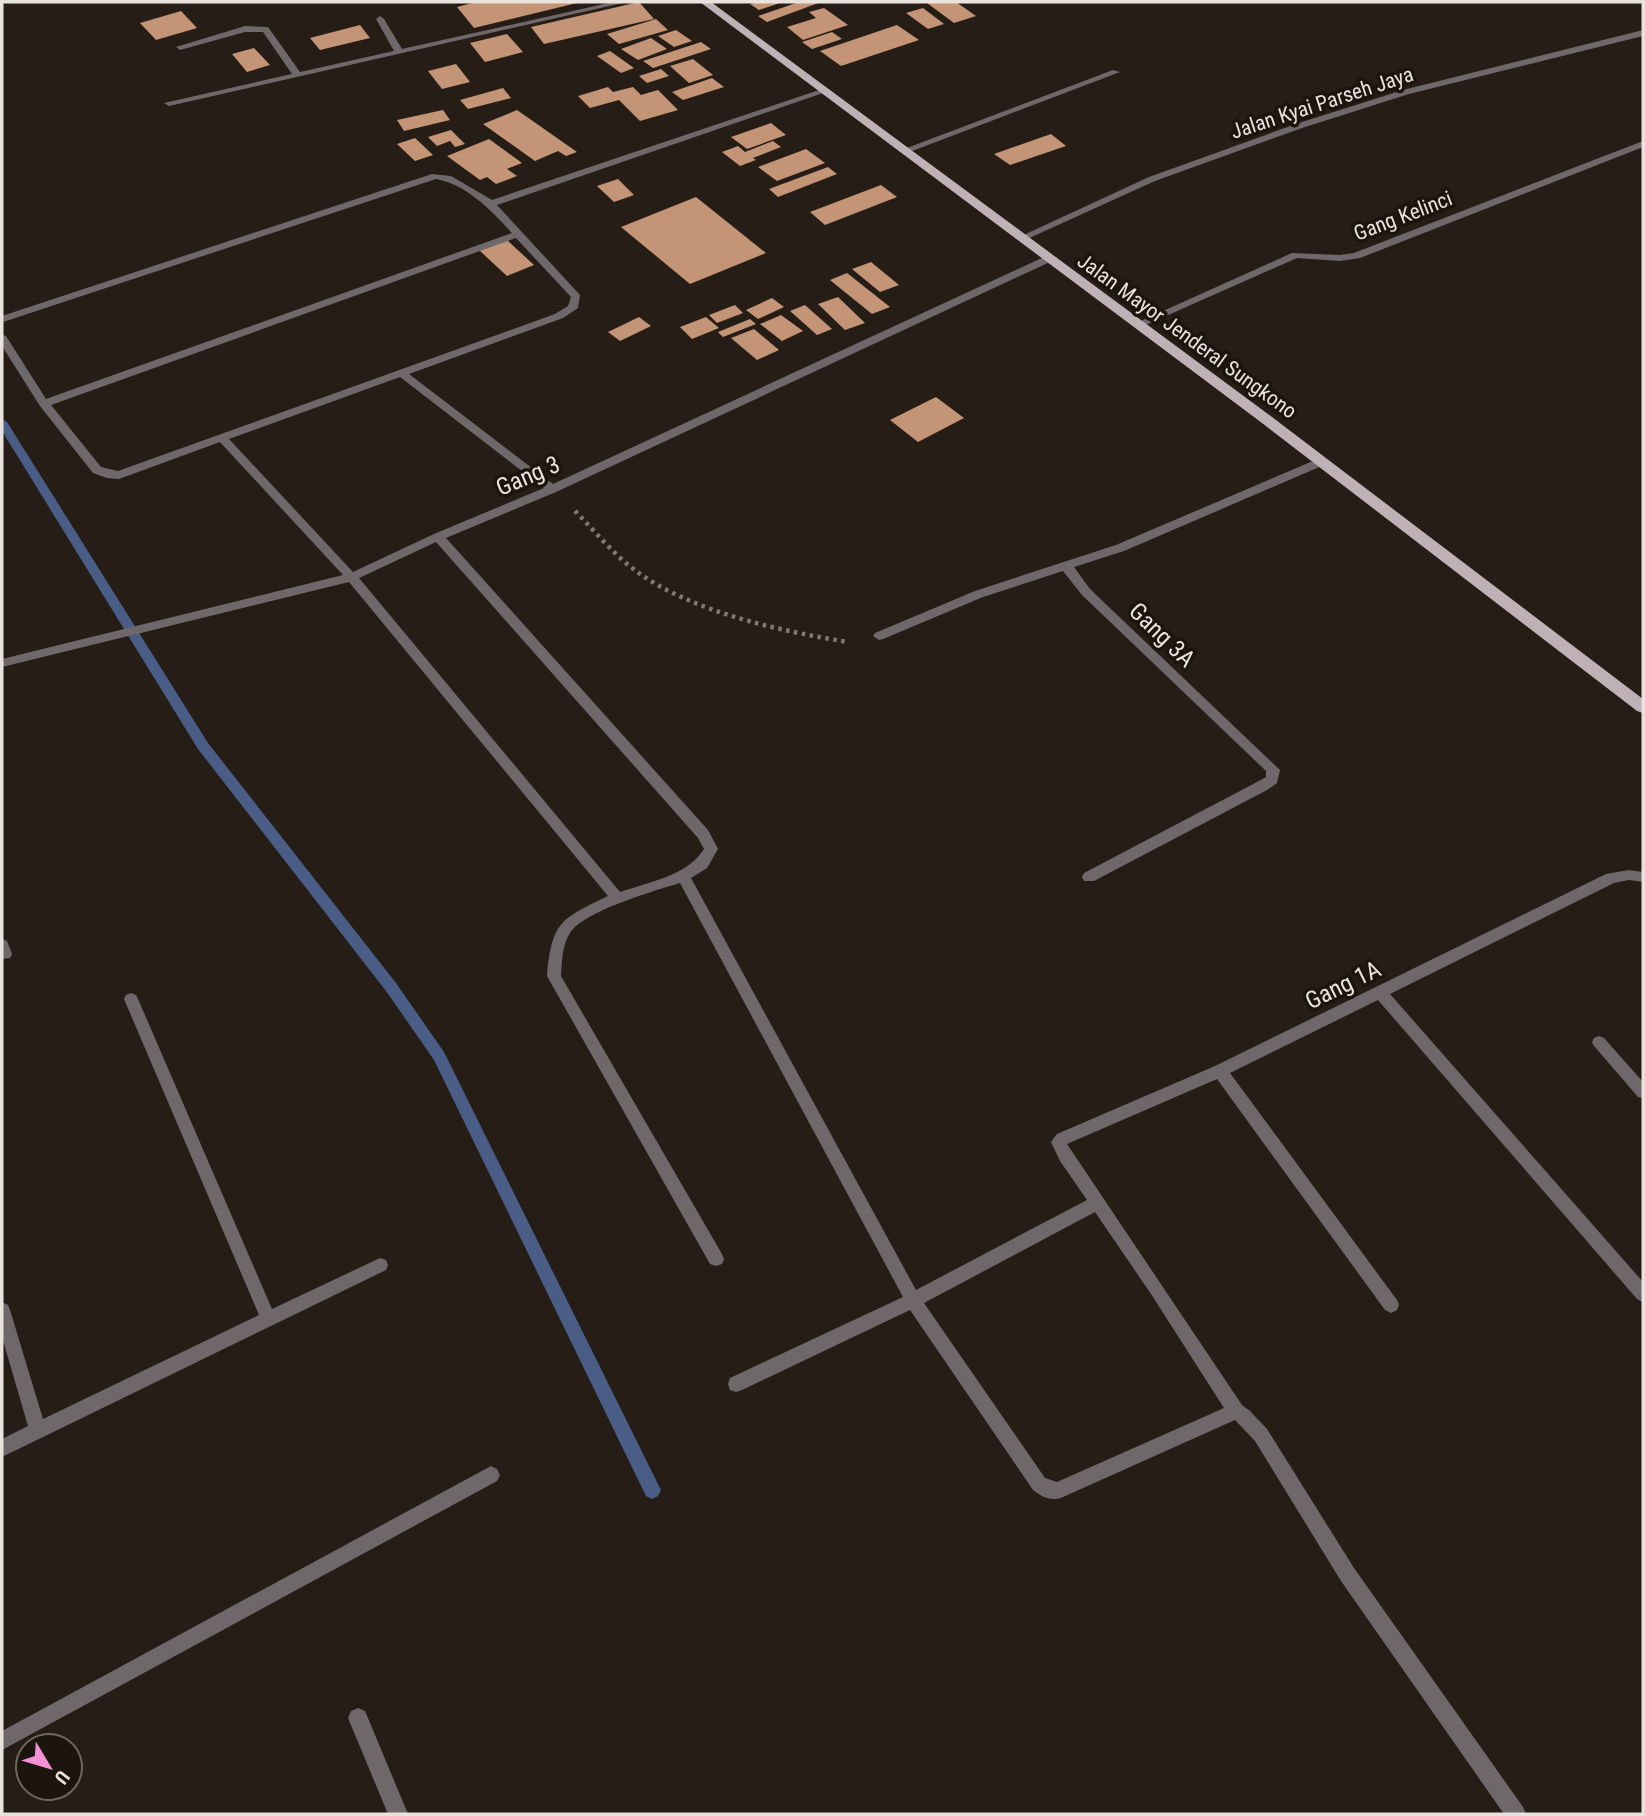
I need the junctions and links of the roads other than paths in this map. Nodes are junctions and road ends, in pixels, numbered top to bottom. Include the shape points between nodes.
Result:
1 (623, 2) edge
2 (705, 2) edge
3 (380, 19) dead end
4 (1643, 33) edge
5 (1629, 37) junction
6 (1643, 46) edge
7 (180, 47) dead end
8 (399, 52) junction
9 (1116, 72) dead end
10 (298, 75) junction
11 (825, 92) junction
12 (169, 103) dead end
13 (1643, 144) edge
14 (904, 151) junction
15 (491, 204) junction
16 (518, 234) junction
17 (1022, 238) junction
18 (1048, 259) junction
19 (2, 319) edge
20 (1137, 325) junction
21 (2, 338) edge
22 (401, 373) junction
23 (44, 404) junction
24 (223, 439) junction
25 (1320, 462) junction
26 (552, 489) junction
27 (438, 537) junction
28 (1067, 567) junction
29 (352, 577) junction
30 (879, 636) road end
31 (2, 663) edge
32 (1643, 707) edge
33 (683, 876) junction
34 (1089, 877) dead end
35 (1643, 877) edge
36 (617, 898) junction
37 (1380, 992) junction
38 (131, 999) dead end
39 (1598, 1042) dead end
40 (1220, 1071) junction
41 (1643, 1092) edge
42 (1097, 1203) junction
43 (716, 1259) dead end
44 (380, 1265) dead end
45 (1643, 1294) edge
46 (913, 1300) junction
47 (1391, 1305) dead end
48 (2, 1310) edge
49 (268, 1318) junction
50 (736, 1384) dead end
51 (1236, 1411) junction
52 (38, 1430) junction
53 (2, 1448) edge
54 (491, 1475) dead end
55 (358, 1718) dead end
56 (2, 1741) edge
57 (398, 1814) edge
58 (1516, 1814) edge

1 - 8 street
2 - 11 main road, Jalan Mayor Jenderal Sungkono
3 - 8 street
4 - 5 street, Jalan Kyai Parseh Jaya
5 - 6 street
5 - 17 street, Jalan Kyai Parseh Jaya via 1406,92 1299,126 1152,179
7 - 10 street via 245,29 265,29
8 - 10 street
9 - 14 street
10 - 12 street
11 - 14 main road, Jalan Mayor Jenderal Sungkono
11 - 15 street
13 - 20 street, Gang Kelinci via 1356,256 1296,255
14 - 17 main road, Jalan Mayor Jenderal Sungkono
15 - 16 street
15 - 19 street via 448,178 435,177
16 - 22 street via 576,297 573,308
16 - 23 street
17 - 18 main road, Jalan Mayor Jenderal Sungkono
18 - 20 main road, Jalan Mayor Jenderal Sungkono
18 - 26 street, Gang 3
20 - 25 main road, Jalan Mayor Jenderal Sungkono
21 - 23 street
22 - 24 street
22 - 26 street
23 - 24 street via 97,470 107,474 119,475
24 - 29 street
25 - 28 street
25 - 32 main road, Jalan Mayor Jenderal Sungkono
26 - 27 street, Gang 3
27 - 29 street, Gang 3
27 - 33 street via 703,834 711,849 702,864
28 - 30 street via 979,594
28 - 34 street, Gang 3A via 1086,592 1273,770 1272,779 1262,786
29 - 31 street, Gang 3
29 - 36 street
33 - 36 street
33 - 46 street
35 - 37 street, Gang 1A via 1611,878
36 - 43 street via 564,925 556,942 554,976
37 - 40 street, Gang 1A
37 - 45 street
38 - 49 street
39 - 41 street
40 - 42 street, Gang 1A via 1062,1139 1059,1143 1065,1156
40 - 47 street
42 - 46 street
42 - 51 street
44 - 49 street
46 - 50 street
46 - 51 street via 1047,1490 1056,1491
48 - 52 street
49 - 52 street
51 - 58 street via 1267,1445 1318,1529
52 - 53 street
54 - 56 street
55 - 57 street

